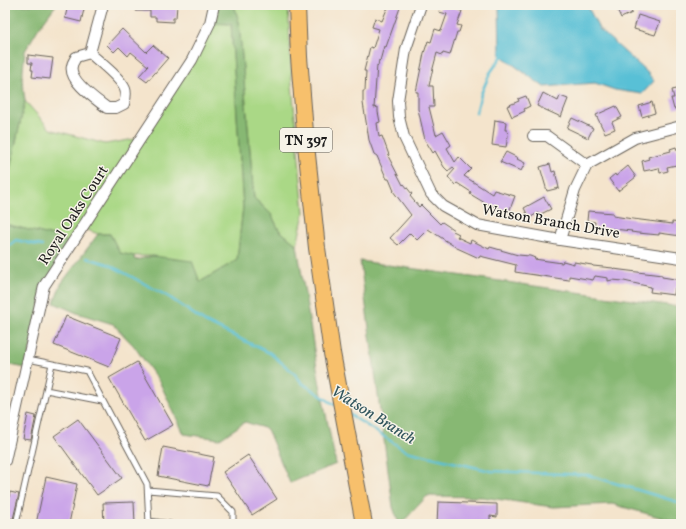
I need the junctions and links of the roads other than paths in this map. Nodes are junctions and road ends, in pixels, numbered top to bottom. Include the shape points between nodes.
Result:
1 (103, 5) edge
2 (214, 5) edge
3 (297, 5) edge
4 (422, 5) edge
5 (90, 53) junction
6 (681, 126) edge
7 (533, 136) dead end
8 (587, 165) junction
9 (560, 240) junction
10 (681, 258) edge
11 (28, 358) junction
12 (52, 364) junction
13 (46, 390) junction
14 (102, 401) junction
15 (7, 443) edge
16 (5, 458) edge
17 (148, 490) junction
18 (149, 522) edge
19 (16, 524) edge
20 (170, 524) edge
21 (230, 524) edge
22 (364, 524) edge
23 (498, 524) edge
24 (507, 524) edge
25 (511, 524) edge

1 - 5 street
2 - 11 street, Royal Oaks Court via 210,24 192,60 44,286
3 - 22 main road, TN 397 via 311,196 332,353
4 - 9 street, Watson Branch Drive via 406,49 398,101 404,137 431,194 443,206 477,225
5 - 5 street via 76,57 72,66 73,77 107,108 116,108 124,104 126,89 114,74
6 - 8 street via 635,138
7 - 8 street via 547,136
8 - 9 street via 575,190
9 - 10 street, Watson Branch Drive
11 - 12 lane
11 - 15 street, Royal Oaks Court
12 - 13 lane
12 - 14 lane via 87,371
13 - 14 lane
13 - 19 lane
14 - 17 lane
15 - 16 street, Royal Oaks Court
17 - 18 lane
17 - 21 lane via 216,496 233,512 233,523
18 - 20 lane
23 - 24 lane
24 - 25 lane

